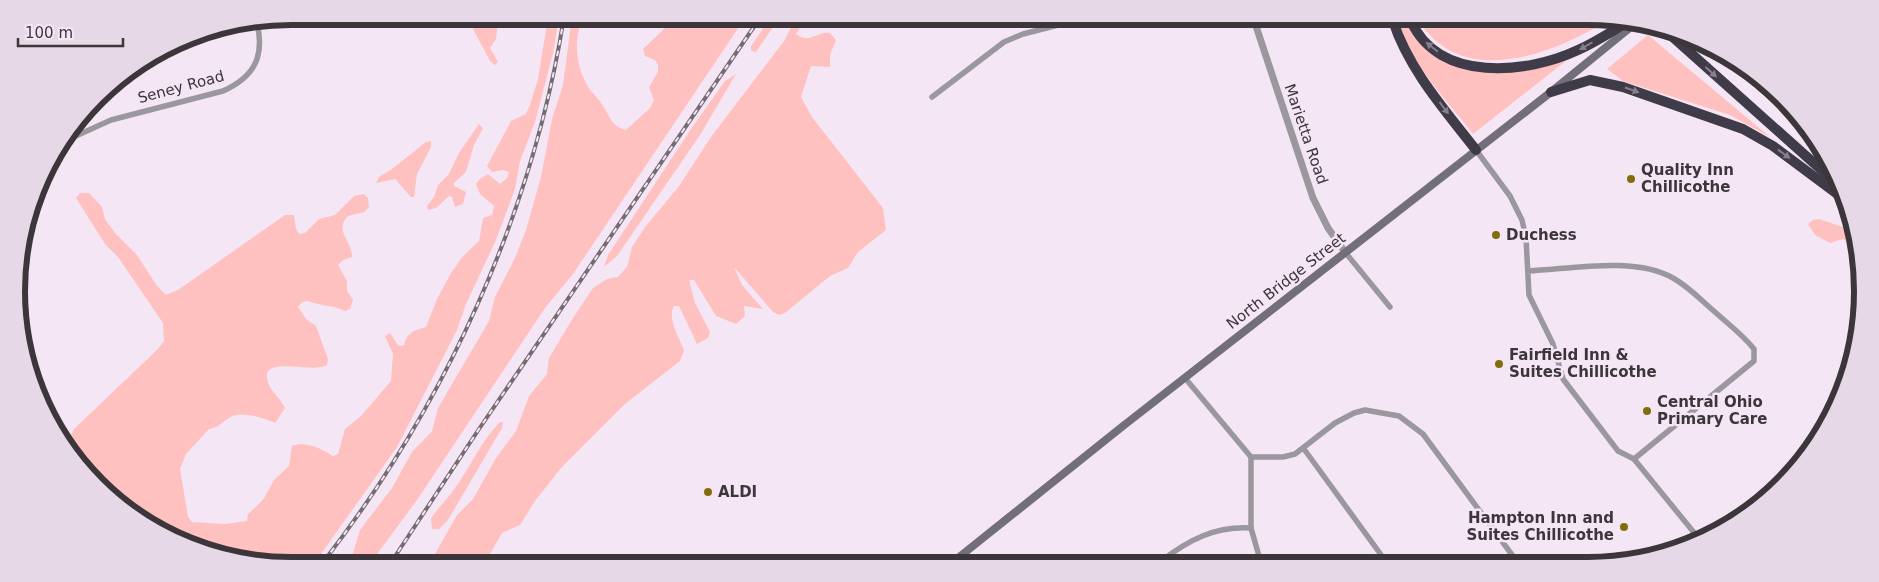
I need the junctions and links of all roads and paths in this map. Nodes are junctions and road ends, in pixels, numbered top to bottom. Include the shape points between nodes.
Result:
1 (1058, 25) edge
2 (1256, 25) edge
3 (1394, 25) edge
4 (1413, 25) edge
5 (258, 27) edge
6 (1619, 27) edge
7 (1629, 28) edge
8 (1674, 39) edge
9 (1551, 92) junction
10 (932, 97) dead end
11 (75, 136) edge
12 (1476, 150) junction
13 (1828, 176) edge
14 (1835, 193) edge
15 (1345, 252) junction
16 (1528, 271) junction
17 (1390, 307) dead end
18 (1185, 378) junction
19 (1304, 449) junction
20 (1251, 457) junction
21 (1634, 459) junction
22 (1251, 528) junction
23 (1696, 535) edge
24 (959, 557) edge
25 (1167, 557) edge
26 (1259, 557) edge
27 (1383, 557) edge
28 (1514, 557) edge

1 - 10 street via 1004,42
2 - 15 street, Marietta Road via 1313,198
3 -> 12 highway via 1412,64
6 -> 4 highway via 1578,50 1556,58 1526,65 1484,68 1452,60 1434,50
5 - 11 street, Seney Road via 261,39 256,63 244,80 234,86 110,120
7 - 9 main road, North Bridge Street
8 -> 13 highway
9 - 12 main road, North Bridge Street
9 -> 14 highway via 1590,80 1623,87 1743,129 1773,146
12 - 15 main road, North Bridge Street
12 - 16 street via 1517,208 1526,238
15 - 17 street
15 - 18 main road, North Bridge Street
16 - 21 street via 1529,296 1553,344 1563,379 1618,451
16 - 21 street via 1650,269 1683,284 1754,349 1754,361 1750,366
18 - 20 street
18 - 24 main road, North Bridge Street
19 - 20 street via 1283,457
19 - 27 street
19 - 28 street via 1335,423 1354,413 1365,410 1399,416 1423,434
20 - 22 street
21 - 23 street
22 - 25 street via 1218,530 1202,535
22 - 26 street

